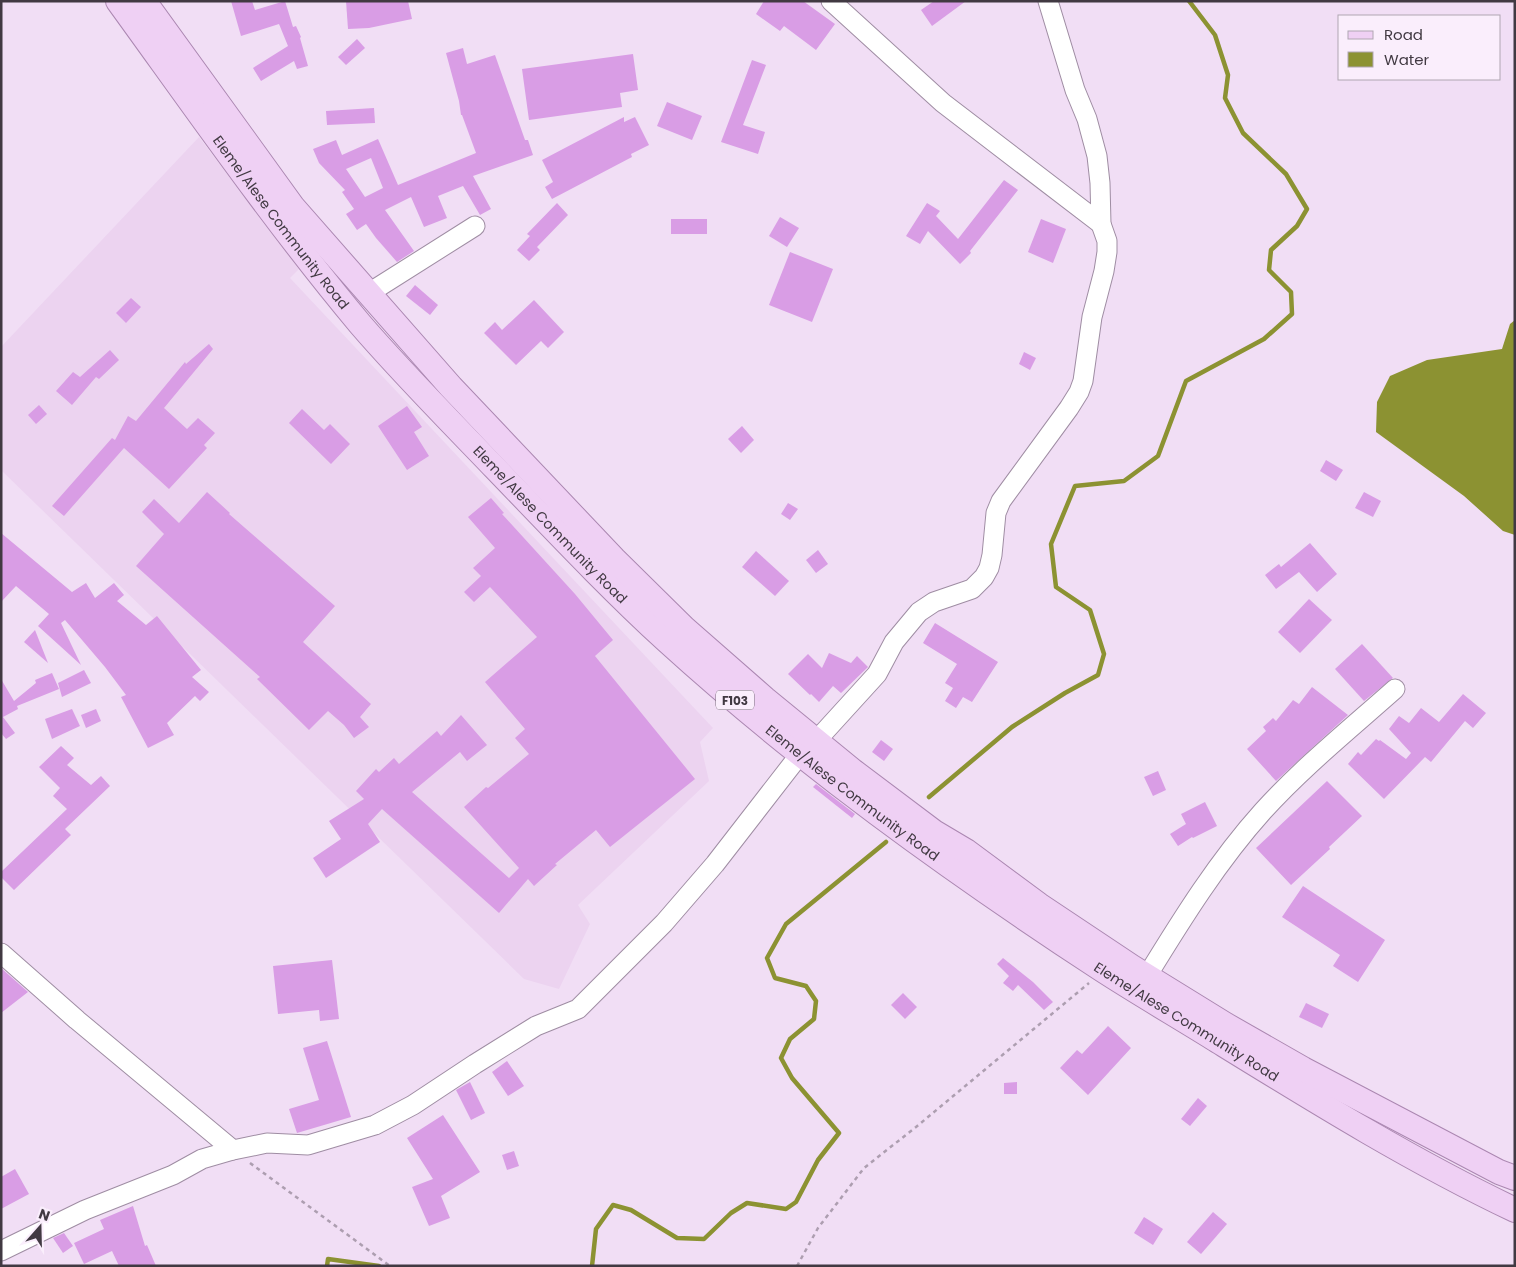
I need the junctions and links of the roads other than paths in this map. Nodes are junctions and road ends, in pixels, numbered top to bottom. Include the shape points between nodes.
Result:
1 (118, 1) edge
2 (144, 1) edge
3 (832, 1) edge
4 (1048, 1) edge
5 (1101, 224) junction
6 (476, 226) dead end
7 (369, 293) junction
8 (1395, 690) dead end
9 (808, 746) junction
10 (1, 953) edge
11 (1147, 976) junction
12 (232, 1150) junction
13 (1515, 1178) edge
14 (1515, 1210) edge
15 (1, 1251) edge

1 - 9 main road, Eleme/Alese Community Road / F103 via 305,256 379,344 534,508 665,639 730,696
2 - 7 main road, Eleme/Alese Community Road / F103 via 293,207
3 - 5 street via 943,103
4 - 5 street via 1097,156
5 - 9 street via 1107,240 1107,252 1092,317 1083,381 1069,408 1001,501 984,577 972,588 934,602 919,612 894,642 877,674
6 - 7 street
7 - 9 main road, Eleme/Alese Community Road / F103 via 457,394 621,566 684,628 765,699
8 - 11 street via 1264,810 1181,921
9 - 11 main road, Eleme/Alese Community Road / F103 via 853,771 934,832
9 - 12 street via 664,923 578,1009 536,1026 413,1105 375,1125 308,1145 267,1144
9 - 14 main road, Eleme/Alese Community Road / F103 via 924,848 1103,971 1371,1134
10 - 12 street
11 - 13 main road, Eleme/Alese Community Road / F103 via 1303,1069
12 - 15 street via 202,1159 85,1210

